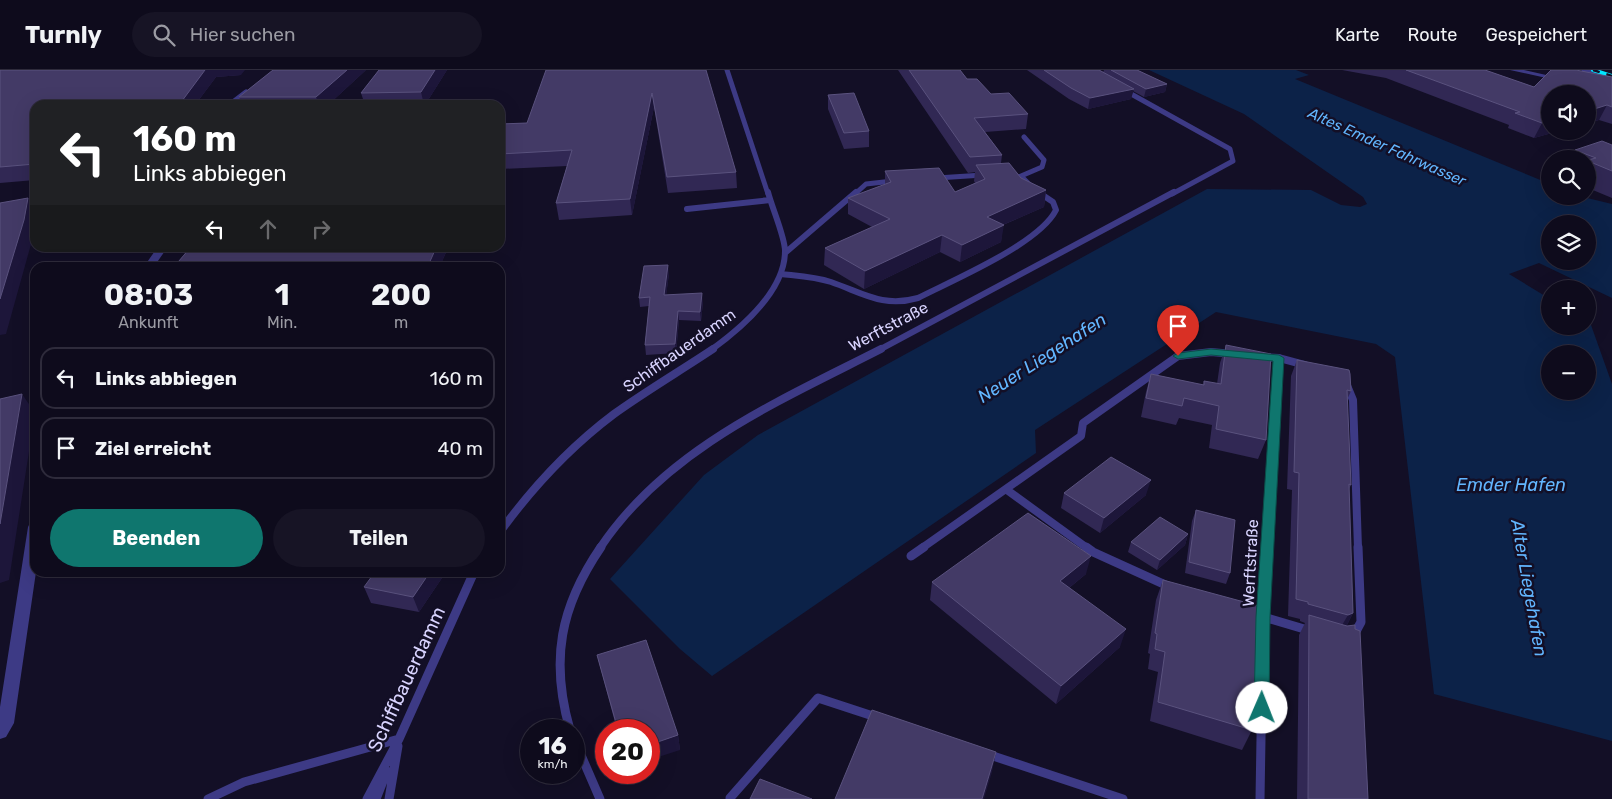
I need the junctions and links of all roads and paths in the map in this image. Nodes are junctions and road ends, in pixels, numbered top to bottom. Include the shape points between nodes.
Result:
1 (727, 70) edge
2 (1513, 70) edge
3 (1584, 70) edge
4 (1612, 79) edge
5 (1570, 81) edge
6 (1113, 84) edge
7 (252, 88) edge
8 (236, 100) edge
9 (1024, 137) dead end
10 (992, 175) edge
11 (1000, 175) edge
12 (1021, 176) junction
13 (928, 178) edge
14 (902, 181) edge
15 (770, 200) junction
16 (687, 209) dead end
17 (785, 253) junction
18 (781, 274) junction
19 (1240, 355) edge
20 (1250, 356) edge
21 (1279, 358) junction
22 (1315, 368) edge
23 (1340, 377) edge
24 (1007, 490) junction
25 (505, 526) edge
26 (911, 556) dead end
27 (30, 561) edge
28 (472, 577) edge
29 (1178, 591) edge
30 (1238, 610) edge
31 (1263, 617) junction
32 (1319, 634) edge
33 (1338, 639) edge
34 (568, 719) edge
35 (892, 723) edge
36 (0, 732) edge
37 (399, 739) junction
38 (975, 750) edge
39 (585, 764) edge
40 (730, 798) edge
41 (208, 799) edge
42 (367, 799) edge
43 (376, 799) edge
44 (388, 799) edge
45 (600, 799) edge
46 (1123, 799) edge
47 (1260, 799) edge

1 - 15 lane, Schiffbauerdamm
2 - 5 street
3 - 4 lane
6 - 34 lane, Werftstraße via 1230,149 1233,161 918,330 745,418 663,478 607,538 583,575 571,603 562,632 560,657 561,688
7 - 8 lane
9 - 12 lane via 1044,164
10 - 13 lane
11 - 12 lane
12 - 18 lane via 1054,204 1056,209 1051,220 1003,254 913,301 889,303 819,279
14 - 17 lane via 866,184
15 - 16 lane
15 - 17 lane, Schiffbauerdamm
17 - 18 lane, Schiffbauerdamm
18 - 25 lane, Schiffbauerdamm via 773,290 749,320 732,335 641,394 582,441
19 - 24 lane via 1211,352 1178,356 1083,423 1082,436
20 - 21 lane
21 - 22 lane
21 - 31 lane, Werftstraße
23 - 33 lane via 1354,400 1361,622 1354,635
24 - 26 lane
24 - 29 lane via 1094,552
27 - 36 street via 6,723
28 - 37 lane, Schiffbauerdamm
30 - 31 lane
31 - 32 lane
31 - 47 lane, Werftstraße
35 - 40 lane via 818,698
37 - 41 lane via 244,782
37 - 42 lane, Schiffbauerdamm
37 - 43 lane
37 - 44 lane
38 - 46 lane
39 - 45 lane

